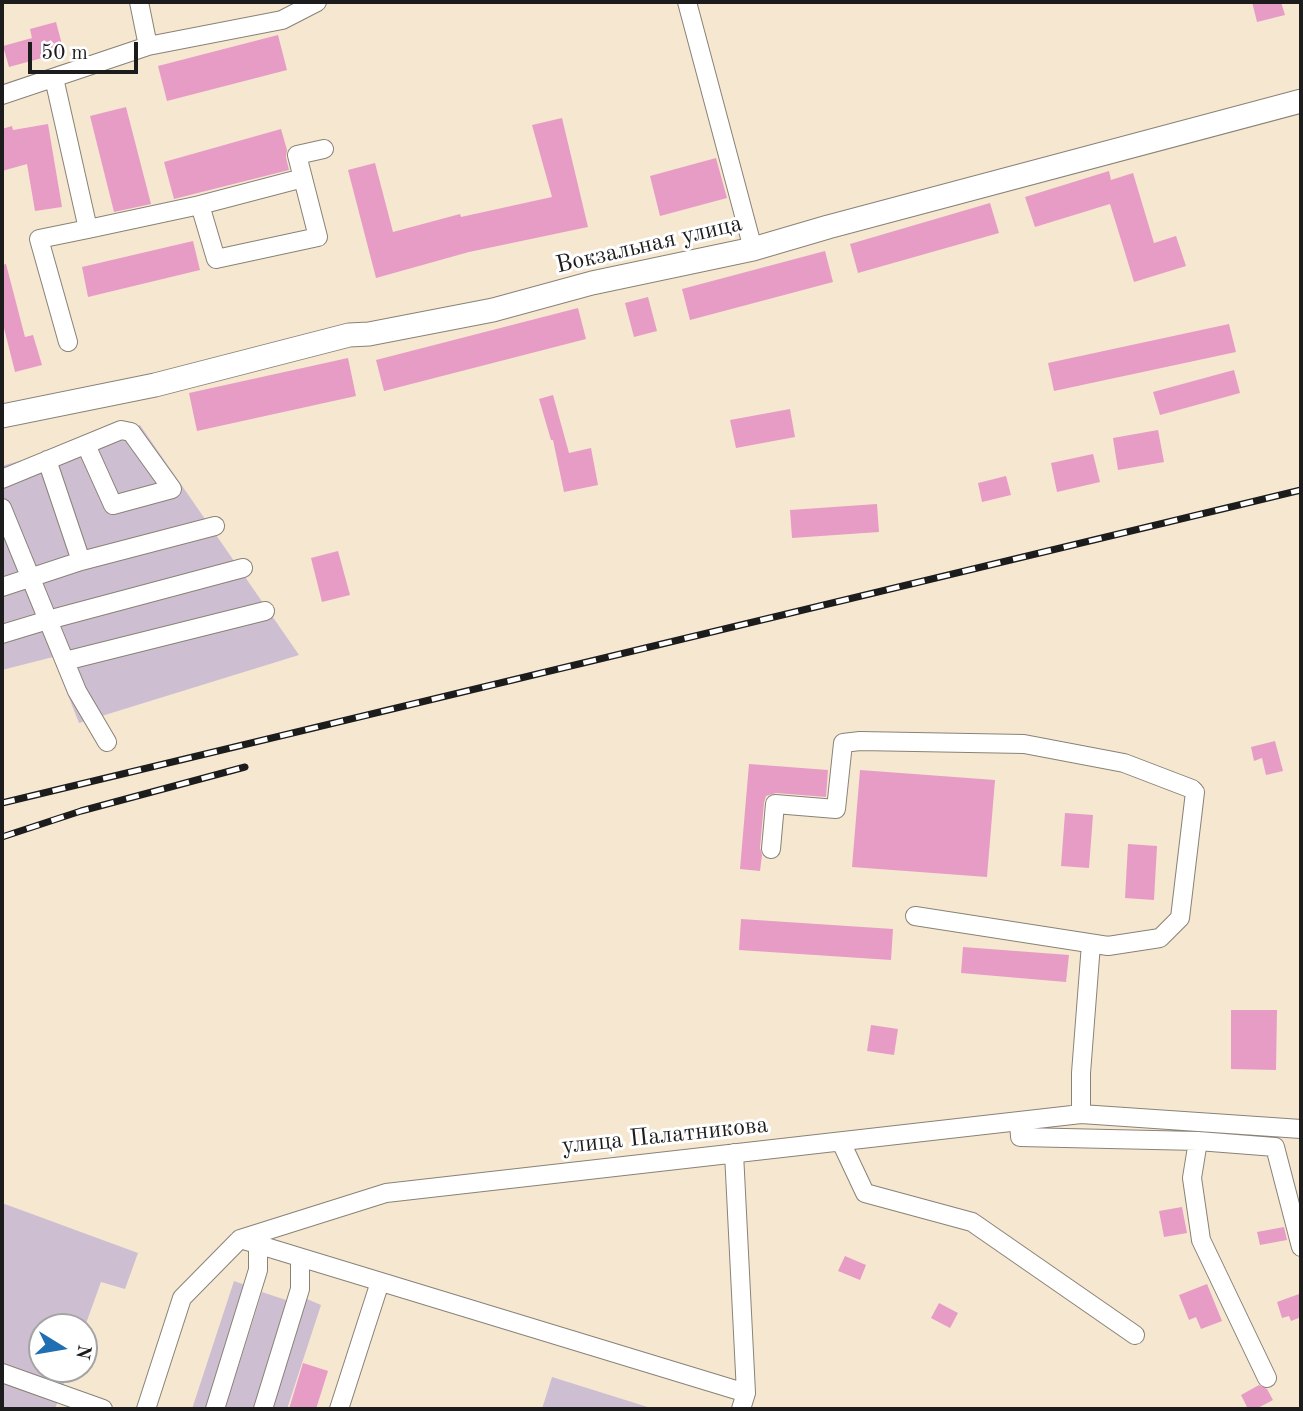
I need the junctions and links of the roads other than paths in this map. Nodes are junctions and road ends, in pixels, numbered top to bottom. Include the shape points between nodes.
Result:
1 (139, 2) edge
2 (317, 2) edge
3 (687, 2) edge
4 (148, 46) junction
5 (54, 78) junction
6 (2, 95) edge
7 (1301, 101) edge
8 (324, 149) dead end
9 (303, 178) junction
10 (200, 205) junction
11 (88, 229) junction
12 (753, 249) junction
13 (68, 342) dead end
14 (2, 416) edge
15 (86, 445) junction
16 (47, 460) junction
17 (2, 479) edge
18 (2, 508) edge
19 (215, 526) dead end
20 (8, 538) edge
21 (81, 561) junction
22 (243, 568) dead end
23 (31, 578) junction
24 (2, 587) edge
25 (265, 611) dead end
26 (48, 620) junction
27 (2, 634) edge
28 (65, 662) junction
29 (107, 742) dead end
30 (771, 849) dead end
31 (915, 916) dead end
32 (1091, 944) junction
33 (1081, 1114) junction
34 (1019, 1121) junction
35 (1301, 1129) edge
36 (1198, 1141) junction
37 (841, 1142) junction
38 (734, 1153) junction
39 (240, 1239) junction
40 (258, 1245) junction
41 (1301, 1247) edge
42 (300, 1258) junction
43 (380, 1282) junction
44 (1135, 1335) dead end
45 (2, 1373) edge
46 (1268, 1378) dead end
47 (744, 1401) edge
48 (103, 1409) edge
49 (146, 1409) edge
50 (215, 1409) edge
51 (263, 1409) edge
52 (340, 1409) edge

1 - 4 street
2 - 4 street via 282,20
3 - 12 street
4 - 5 street
5 - 6 street
5 - 11 street
7 - 12 main road, Вокзальная улица
8 - 9 street via 297,155
9 - 10 street
9 - 10 street via 318,237 216,259
10 - 11 street
11 - 13 street via 39,239
12 - 14 main road, Вокзальная улица via 592,283 494,310 349,335 155,385
15 - 15 street via 113,505 173,489 131,432 121,430
15 - 16 street
16 - 17 street
16 - 21 street
18 - 20 street
19 - 21 street
20 - 23 street
21 - 23 street
22 - 26 street
23 - 24 street
23 - 26 street
25 - 28 street
26 - 27 street
26 - 28 street
28 - 29 street
30 - 32 street via 775,804 836,808 843,743 1024,744 1125,763 1192,789 1180,918 1160,938
31 - 32 street
32 - 33 street
33 - 34 street, улица Палатникова
33 - 35 street, улица Палатникова
34 - 36 street via 1020,1137
34 - 37 street, улица Палатникова
36 - 41 street via 1275,1147
36 - 46 street via 1192,1178 1201,1240
37 - 38 street, улица Палатникова
37 - 44 street via 865,1193 972,1222
38 - 39 street, улица Палатникова via 386,1193
38 - 47 street
39 - 40 street
39 - 49 street, улица Палатникова via 183,1298
40 - 42 street
40 - 50 street via 258,1270
42 - 43 street
42 - 51 street via 300,1289
43 - 47 street
43 - 52 street
45 - 48 street

